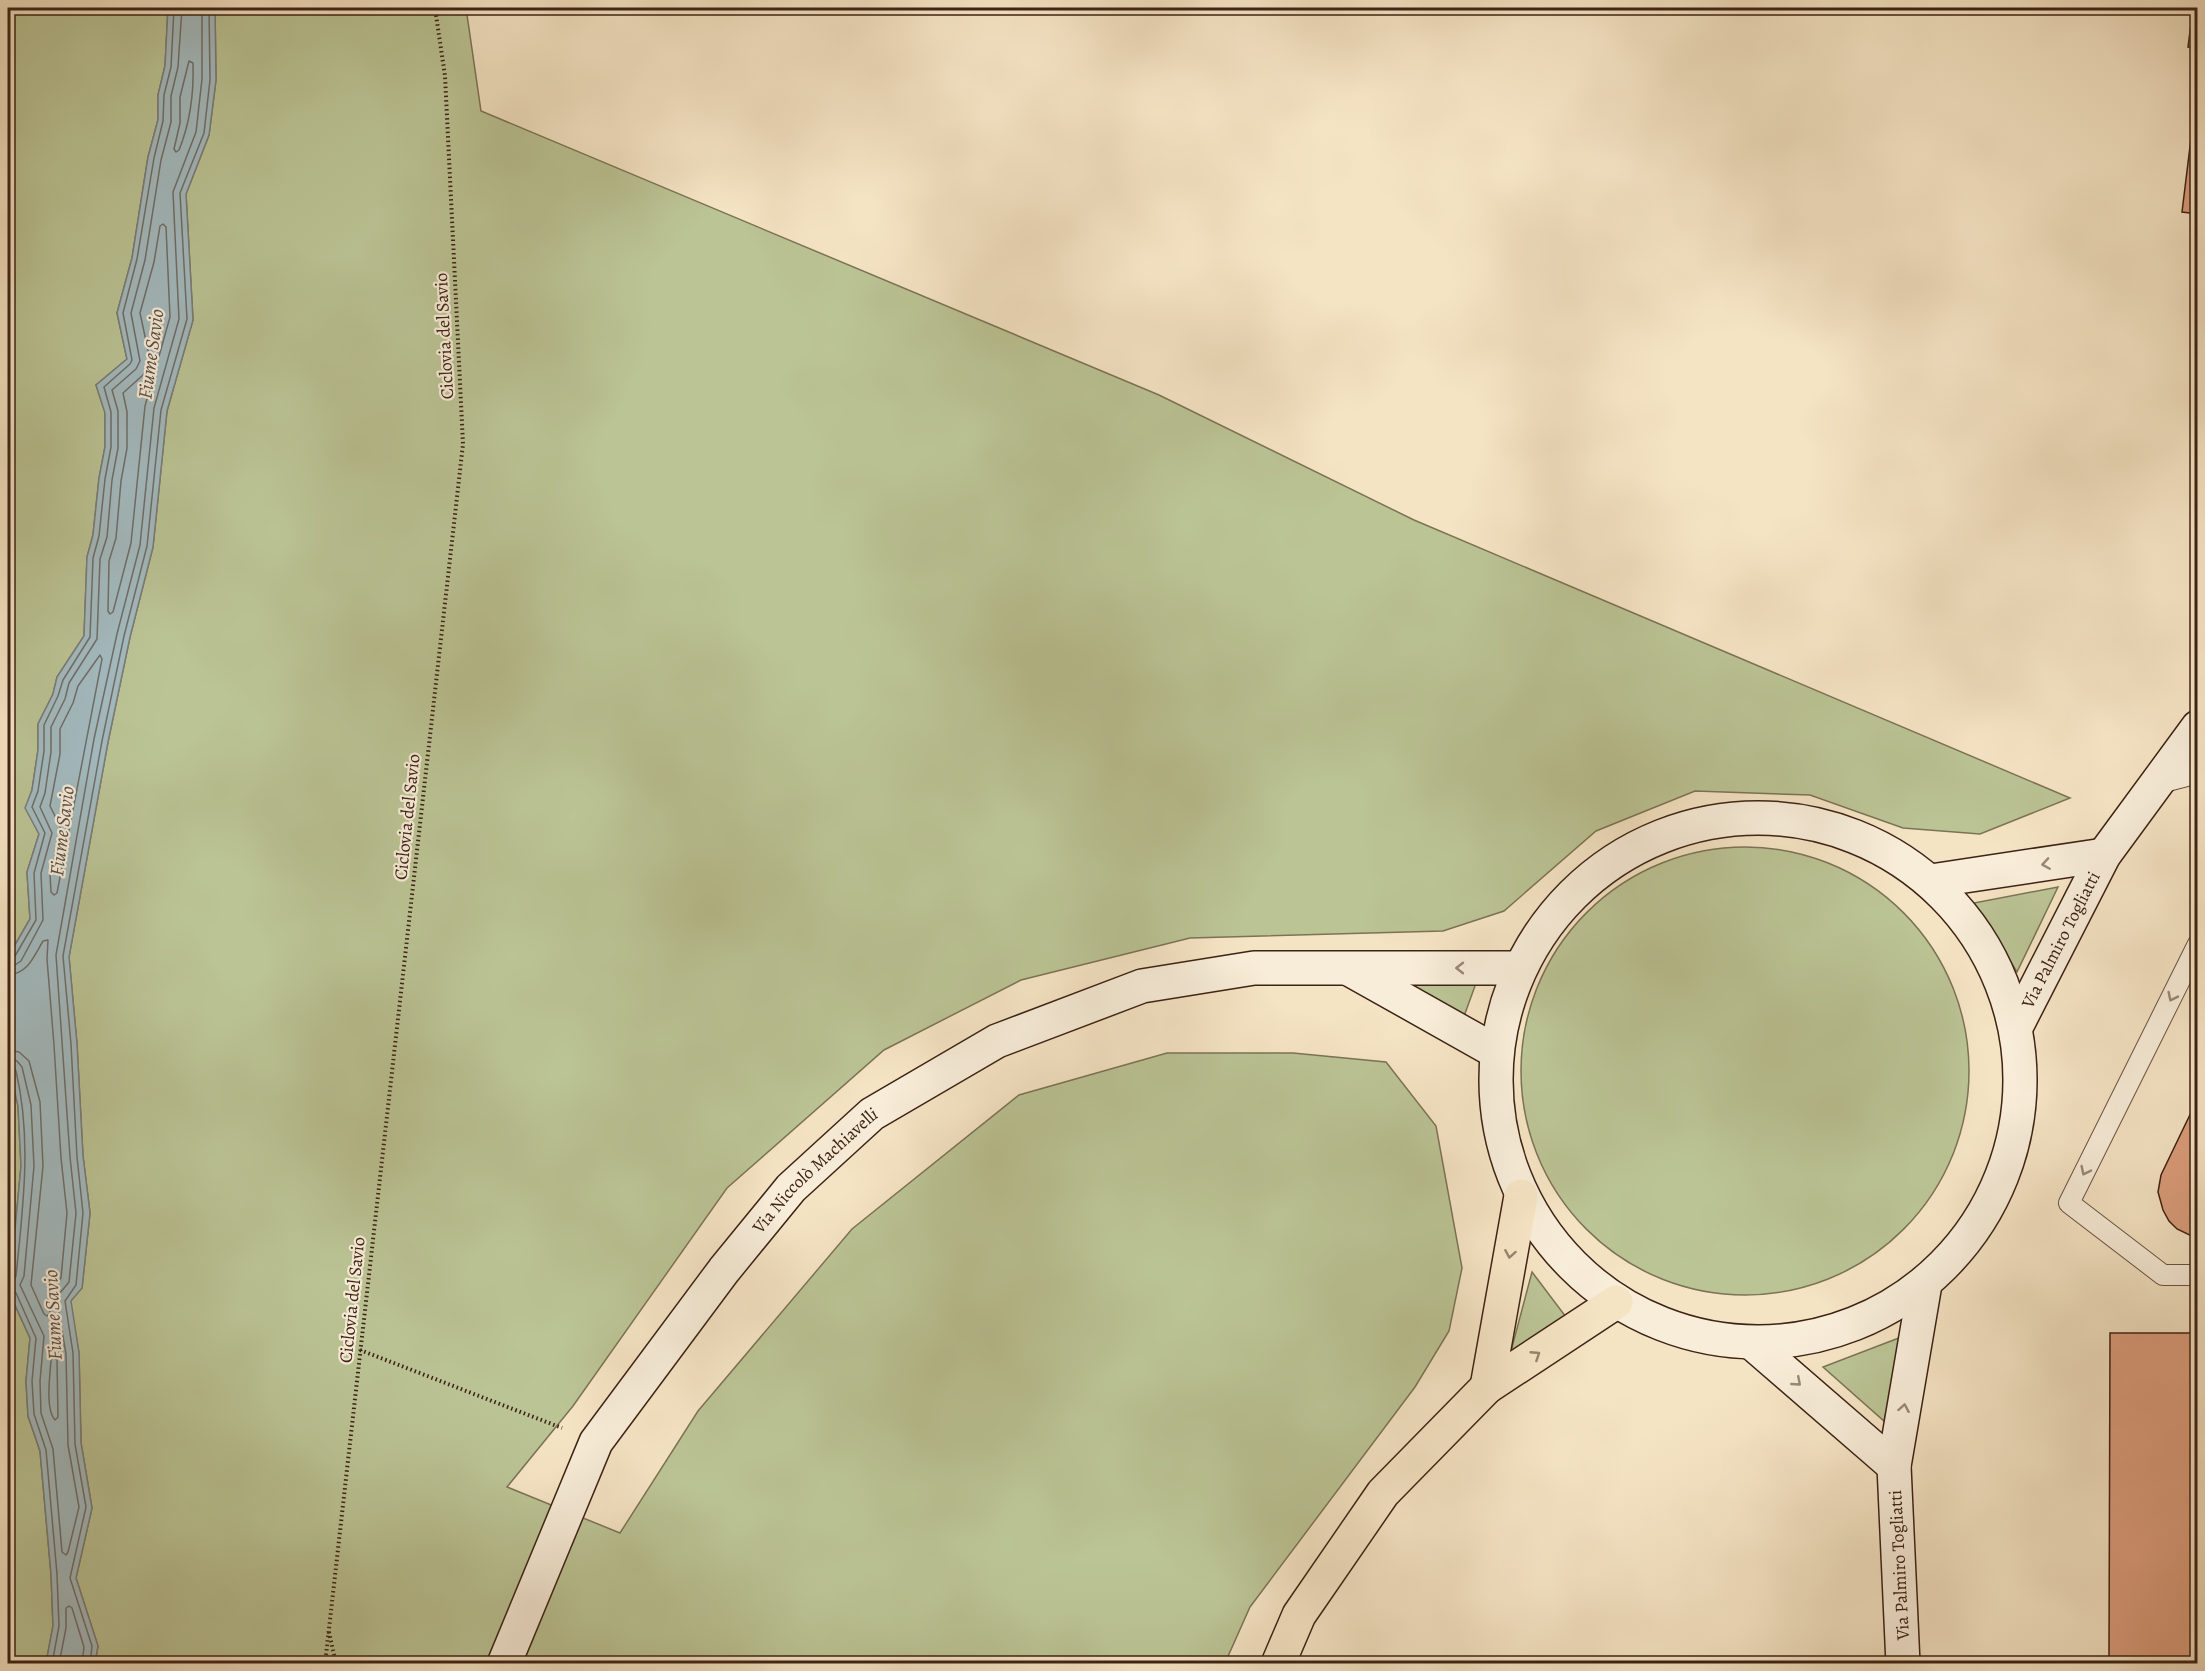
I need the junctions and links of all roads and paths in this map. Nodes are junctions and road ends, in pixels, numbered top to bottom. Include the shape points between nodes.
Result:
1 (435, 8) edge
2 (2198, 727) edge
3 (2198, 773) edge
4 (2156, 784) junction
5 (2104, 855) junction
6 (1931, 881) junction
7 (2198, 944) edge
8 (1519, 968) junction
9 (1350, 969) junction
10 (2016, 1027) junction
11 (1495, 1051) junction
12 (1521, 1196) junction
13 (2198, 1275) edge
14 (1925, 1284) junction
15 (1616, 1302) junction
16 (1752, 1343) junction
17 (360, 1350) junction
18 (1487, 1387) junction
19 (596, 1442) junction
20 (1894, 1466) junction
21 (329, 1628) junction
22 (325, 1664) edge
23 (336, 1664) edge
24 (504, 1664) edge
25 (1278, 1664) edge
26 (1903, 1664) edge

1 - 17 path, Ciclovia del Savio via 445,76 463,444
2 - 4 main road, Via Palmiro Togliatti
3 - 4 lane
4 - 5 main road, Via Palmiro Togliatti
5 -> 6 main road, Via Palmiro Togliatti
5 - 10 main road, Via Palmiro Togliatti
6 - 8 main road via 1890,853 1844,832 1787,819 1728,819 1647,841 1579,887 1545,925
6 - 10 main road via 1988,951
7 -> 13 lane via 2069,1203 2163,1275
8 -> 9 main road, Via Niccolò Machiavelli
8 - 11 main road
9 - 11 main road
9 - 19 main road, Via Niccolò Machiavelli via 1254,968 1142,986 997,1041 872,1114 791,1188 724,1270
10 - 14 main road via 2021,1095 2009,1162 1968,1240
11 - 12 main road via 1500,1136
12 - 15 main road via 1561,1256
12 -> 18 highway
14 - 16 main road via 1848,1328 1801,1340
20 -> 14 main road, Via Palmiro Togliatti
15 - 16 main road via 1686,1334
18 -> 15 highway
16 -> 20 main road, Via Palmiro Togliatti
17 - 19 path
17 - 21 path, Ciclovia del Savio
18 - 25 highway via 1383,1493 1299,1615
19 - 24 main road, Via Niccolò Machiavelli
20 - 26 main road, Via Palmiro Togliatti
21 - 22 path, Ciclovia del Savio
21 - 23 path

